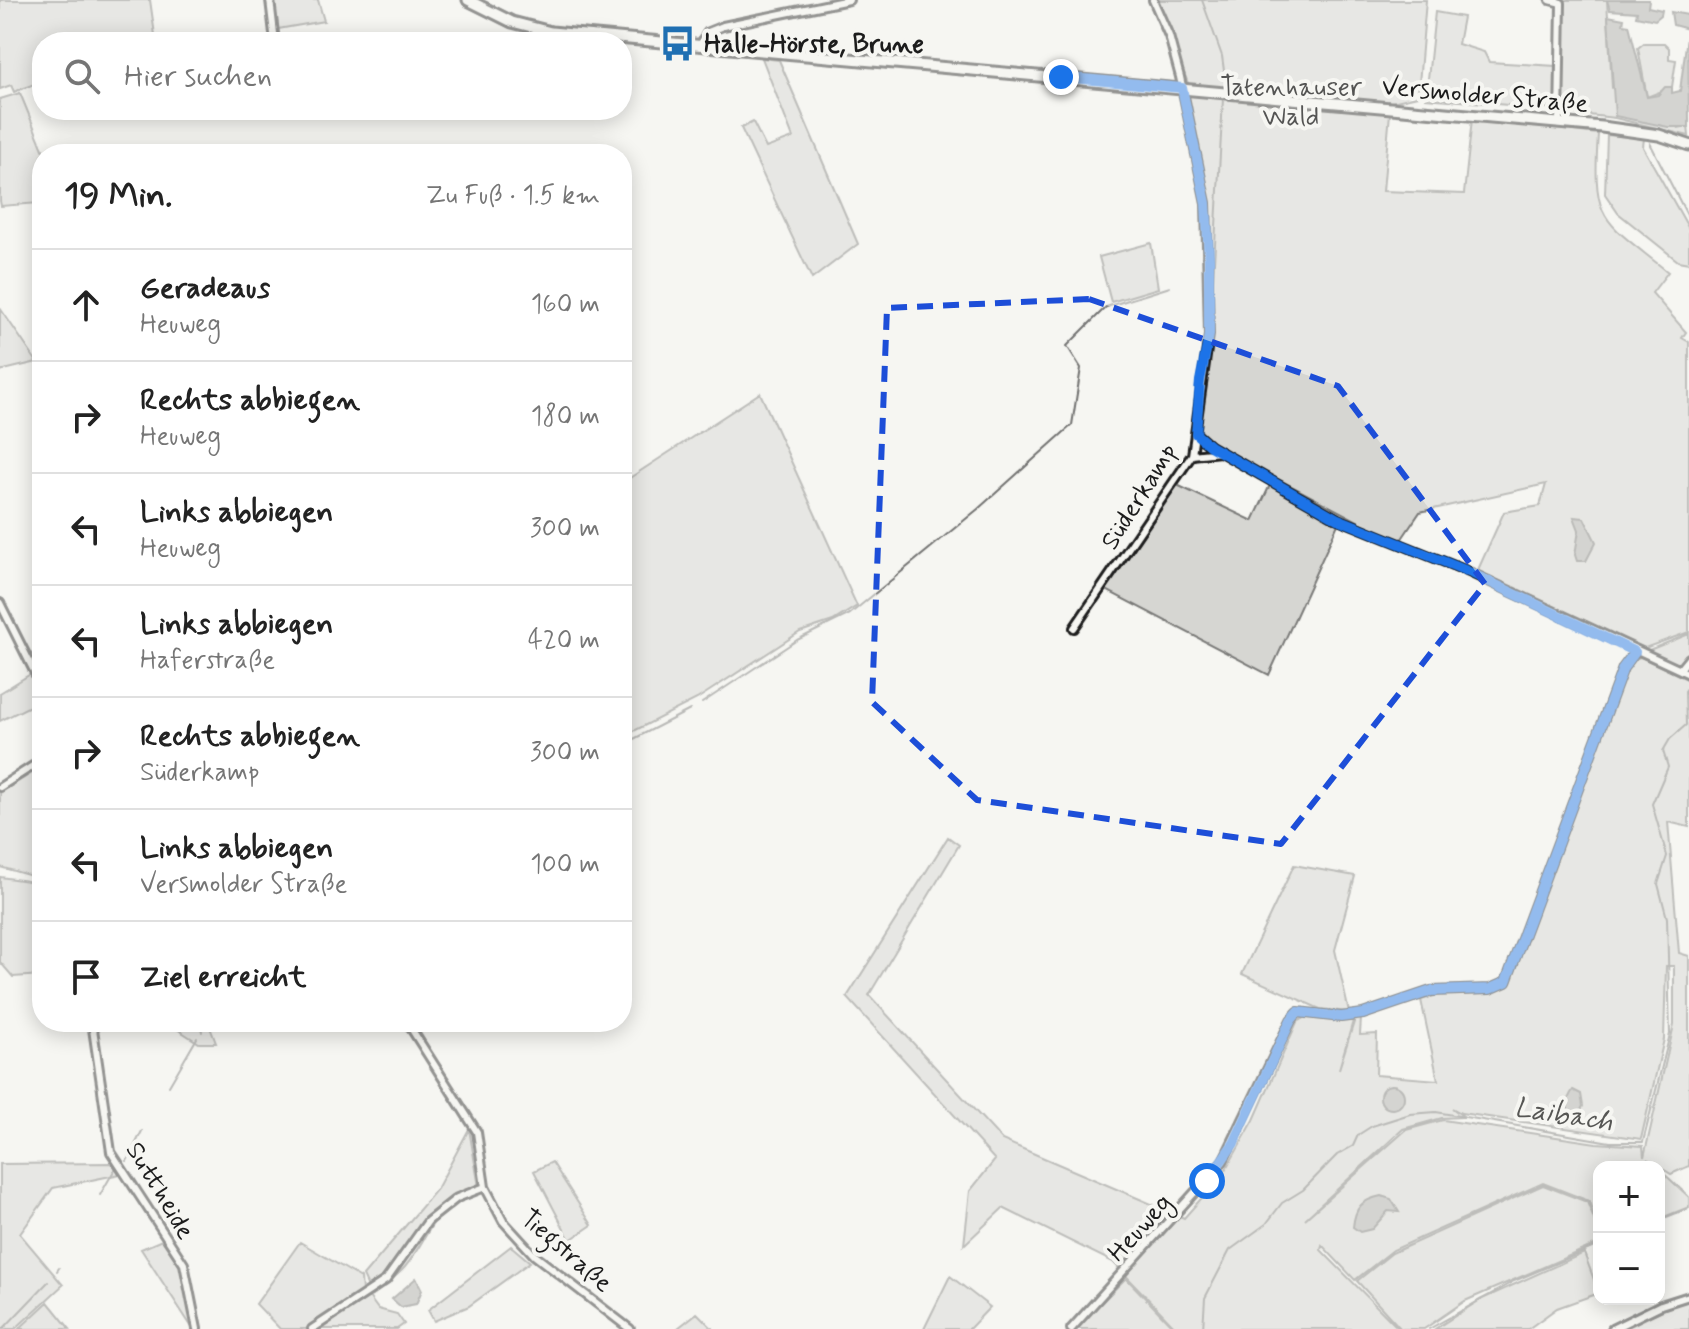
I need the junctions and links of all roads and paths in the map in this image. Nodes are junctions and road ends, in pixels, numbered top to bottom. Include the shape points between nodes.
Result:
1 (270, 0) edge
2 (468, 0) edge
3 (849, 0) edge
4 (1153, 0) edge
5 (1550, 0) edge
6 (274, 32) edge
7 (570, 32) edge
8 (632, 38) edge
9 (700, 45) junction
10 (1182, 88) junction
11 (1559, 122) junction
12 (1689, 145) edge
13 (1196, 434) junction
14 (1220, 452) junction
15 (1192, 455) junction
16 (0, 603) edge
17 (1074, 628) dead end
18 (1635, 652) junction
19 (1689, 658) edge
20 (32, 667) edge
21 (1680, 669) junction
22 (1689, 674) edge
23 (32, 766) edge
24 (0, 787) edge
25 (93, 1032) edge
26 (413, 1032) edge
27 (485, 1187) junction
28 (1689, 1296) edge
29 (197, 1329) edge
30 (312, 1329) edge
31 (630, 1329) edge
32 (1071, 1329) edge
33 (1612, 1329) edge

1 - 6 street
2 - 7 main road, Versmolder Straße via 530,28
3 - 9 street via 723,26 708,32
4 - 10 street, Süderkamp
5 - 11 street via 1561,3
8 - 9 main road, Versmolder Straße
9 - 10 main road, Versmolder Straße
10 - 11 main road, Versmolder Straße
10 - 13 street, Süderkamp via 1206,203 1209,259 1209,335
11 - 12 main road, Versmolder Straße via 1637,131
13 - 14 street
13 - 15 street, Süderkamp
14 - 15 street
14 - 18 street via 1338,519 1467,571
15 - 17 street, Süderkamp
16 - 20 street
18 - 21 street
18 - 32 street, Heuweg via 1623,668 1506,982 1490,989 1431,991 1363,1014 1298,1012 1223,1161
19 - 21 street
21 - 22 street
23 - 24 street
25 - 29 street, Suttheide via 111,1152 184,1264
26 - 27 street, Tiegstraße via 477,1132
27 - 30 street via 428,1221 386,1280
27 - 31 street, Tiegstraße via 503,1221 534,1255
28 - 33 street

